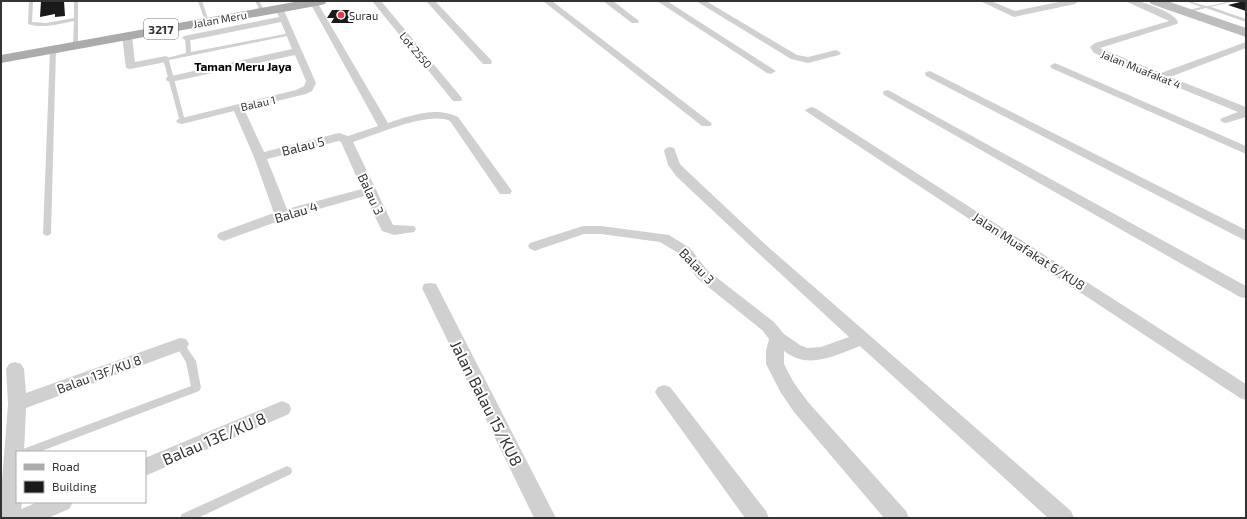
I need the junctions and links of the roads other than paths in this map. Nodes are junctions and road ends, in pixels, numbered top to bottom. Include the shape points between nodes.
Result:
1 (31, 1) edge
2 (76, 1) edge
3 (200, 1) edge
4 (376, 1) edge
5 (430, 1) edge
6 (547, 1) edge
7 (607, 1) edge
8 (661, 1) edge
9 (700, 1) edge
10 (984, 1) edge
11 (1075, 1) edge
12 (1129, 1) edge
13 (1155, 1) edge
14 (1233, 1) edge
15 (317, 2) edge
16 (1055, 3) edge
17 (260, 6) edge
18 (1187, 7) edge
19 (1206, 7) junction
20 (281, 14) junction
21 (76, 19) junction
22 (207, 21) junction
23 (635, 21) dead end
24 (1246, 21) edge
25 (1246, 33) edge
26 (290, 34) junction
27 (127, 36) junction
28 (187, 38) joint
29 (76, 45) junction
30 (1246, 45) edge
31 (53, 49) junction
32 (298, 51) junction
33 (836, 53) dead end
34 (189, 55) junction
35 (1, 59) edge
36 (166, 59) junction
37 (487, 62) dead end
38 (1055, 66) dead end
39 (771, 71) dead end
40 (930, 74) dead end
41 (1159, 77) junction
42 (171, 79) junction
43 (888, 93) dead end
44 (457, 99) dead end
45 (238, 107) junction
46 (811, 110) dead end
47 (1246, 112) edge
48 (1226, 120) dead end
49 (182, 121) joint
50 (706, 124) dead end
51 (385, 128) junction
52 (346, 140) junction
53 (670, 150) dead end
54 (1246, 150) edge
55 (260, 157) junction
56 (369, 191) junction
57 (505, 191) dead end
58 (282, 215) junction
59 (409, 228) dead end
60 (47, 234) dead end
61 (224, 236) dead end
62 (1246, 236) edge
63 (535, 246) dead end
64 (430, 288) dead end
65 (1246, 293) edge
66 (778, 338) junction
67 (861, 339) junction
68 (180, 344) joint
69 (15, 369) dead end
70 (664, 392) dead end
71 (1246, 393) edge
72 (17, 404) junction
73 (282, 409) dead end
74 (19, 451) edge
75 (30, 451) edge
76 (146, 467) edge
77 (287, 471) dead end
78 (16, 476) edge
79 (60, 503) edge
80 (10, 518) edge
81 (24, 518) edge
82 (186, 518) edge
83 (545, 518) edge
84 (758, 518) edge
85 (898, 518) edge
86 (1063, 518) edge

1 - 21 lane via 32,24 41,25
2 - 21 lane
3 - 22 lane
4 - 44 street, Lot 2550
5 - 37 street
6 - 50 street
7 - 23 street
8 - 39 street
9 - 33 street via 794,57 808,60
10 - 16 street via 1014,14
11 - 16 street
12 - 41 street, Jalan Muafakat 4 via 1164,14 1174,22 1095,47 1097,51
13 - 18 street
14 - 19 lane
15 - 20 main road, Jalan Meru / 3217
15 - 51 street
17 - 20 main road, Jalan Meru / 3217
17 - 22 main road, Jalan Meru / 3217
18 - 19 lane
18 - 19 lane
18 - 25 street
19 - 24 lane
20 - 26 street, Balau 1
20 - 28 street
21 - 29 lane
22 - 27 main road, Jalan Meru / 3217
26 - 32 street, Balau 1
26 - 34 lane
27 - 29 main road, Jalan Meru / 3217
27 - 36 street via 130,66
28 - 34 lane
29 - 31 main road, Jalan Meru / 3217
30 - 41 street
31 - 35 main road, Jalan Meru / 3217
31 - 60 lane
32 - 42 street
32 - 45 street, Balau 1 via 311,82 307,90
34 - 36 lane
36 - 42 lane, Balau 1
38 - 54 street
40 - 62 street
41 - 47 street, Jalan Muafakat 4
42 - 49 lane, Balau 1
43 - 65 street
45 - 49 street, Balau 1
45 - 55 street
46 - 71 street, Jalan Muafakat 6/KU8
47 - 48 street
51 - 52 street, Balau 5
51 - 57 street, Balau 5 via 436,114 451,117
52 - 55 street, Balau 5 via 339,137
52 - 56 street, Balau 3
53 - 67 street via 674,165 682,174
55 - 58 street
56 - 58 street, Balau 4
56 - 59 street, Balau 3 via 387,228 394,231
58 - 61 street, Balau 4
63 - 66 street, Balau 3 via 583,230 664,238 684,251 702,274 768,326
64 - 83 street, Jalan Balau 15/KU8
66 - 67 street, Balau 3 via 806,355 822,354
66 - 85 street via 774,351 775,364 787,388
67 - 86 street
68 - 72 street, Balau 13F/KU 8
68 - 75 lane via 191,361 196,388
69 - 72 street
70 - 84 street
72 - 74 street
73 - 76 street, Balau 13E/KU 8
77 - 82 lane
78 - 80 street
79 - 81 street

